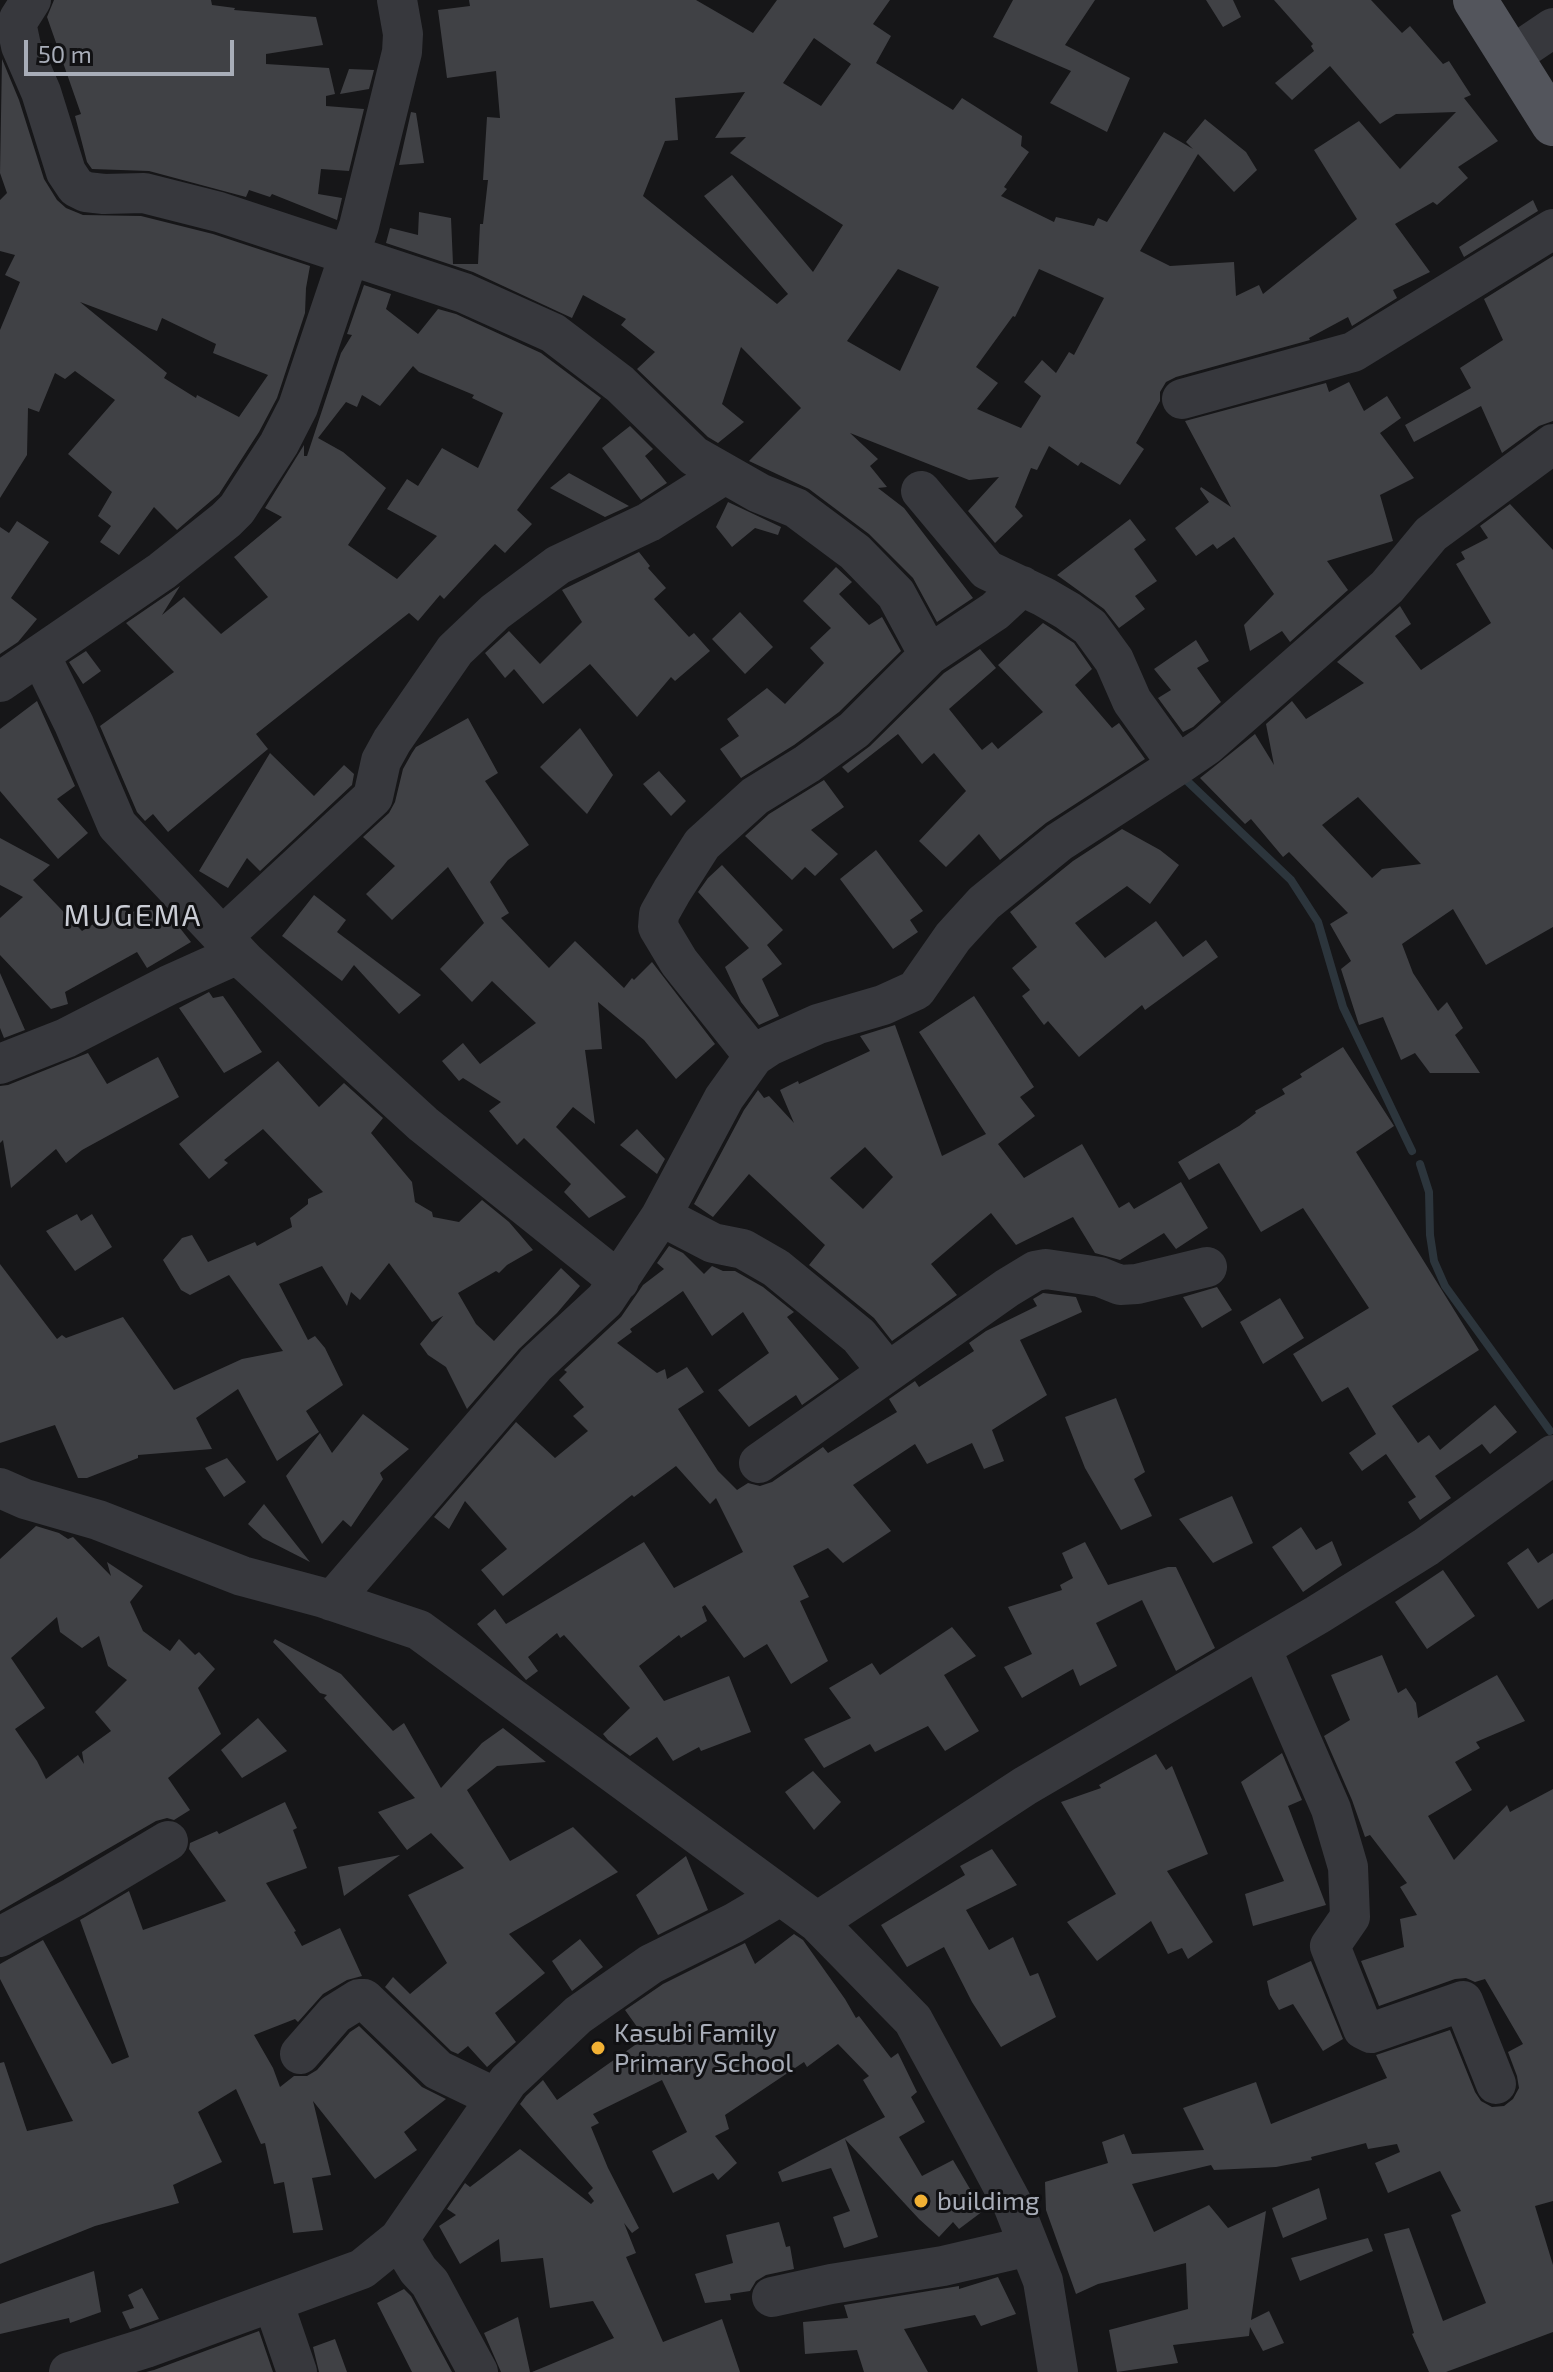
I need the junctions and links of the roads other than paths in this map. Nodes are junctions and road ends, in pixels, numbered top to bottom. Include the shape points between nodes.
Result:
1 (31, 0) edge
2 (397, 0) edge
3 (1475, 0) edge
4 (1553, 28) edge
5 (1510, 57) junction
6 (1553, 124) edge
7 (1553, 229) edge
8 (350, 254) junction
9 (1182, 399) dead end
10 (1553, 444) edge
11 (723, 475) junction
12 (921, 491) dead end
13 (1022, 586) junction
14 (40, 655) junction
15 (929, 655) junction
16 (0, 682) edge
17 (1178, 765) junction
18 (230, 946) junction
19 (754, 1056) junction
20 (0, 1064) edge
21 (661, 1216) junction
22 (1207, 1267) dead end
23 (619, 1281) junction
24 (888, 1372) junction
25 (1551, 1460) edge
26 (759, 1463) dead end
27 (0, 1488) edge
28 (332, 1601) junction
29 (1261, 1648) junction
30 (168, 1841) dead end
31 (780, 1896) junction
32 (817, 1922) junction
33 (0, 1937) edge
34 (300, 2054) dead end
35 (1496, 2084) dead end
36 (496, 2098) junction
37 (399, 2239) junction
38 (1029, 2246) junction
39 (772, 2297) dead end
40 (273, 2302) junction
41 (69, 2372) edge
42 (297, 2372) edge
43 (478, 2372) edge
44 (1058, 2372) edge

1 - 8 street via 17,27 21,46 76,187 159,196
2 - 8 street via 402,52
3 - 5 main road
4 - 5 street
5 - 6 main road
7 - 9 street via 1353,352
8 - 11 street via 464,293 553,333 620,384 694,456
8 - 14 street via 298,407 237,509 162,571
10 - 17 street via 1431,534 1387,587
11 - 15 street via 796,508 855,552 896,594
11 - 18 street via 649,522 558,565 455,650 392,741 373,797
12 - 13 street via 987,570
13 - 15 street
13 - 17 street via 1090,627 1114,660 1132,701
14 - 16 street
14 - 18 street via 117,825
15 - 19 street via 854,730 755,796 702,844 659,914 658,927 679,962
17 - 19 street via 1059,842 984,903 916,990 818,1024
18 - 20 street via 169,985 66,1038
18 - 23 street via 423,1124
19 - 21 street via 724,1098
21 - 23 street
21 - 24 street via 776,1268 850,1327
22 - 24 street via 1120,1285 1100,1277 1035,1271
23 - 28 street via 536,1364
24 - 26 street
25 - 29 street via 1426,1547
27 - 28 street via 242,1576
28 - 31 street via 419,1630
29 - 32 street via 1025,1786
29 - 35 street via 1331,1809 1348,1867 1350,1917 1330,1946 1363,2029 1371,2033 1463,2001
30 - 33 street
31 - 32 street
31 - 36 street via 651,1964 578,2015
32 - 38 street via 913,2020 1013,2205
34 - 36 street via 335,2014 364,1999 438,2070
36 - 37 street
37 - 40 street via 362,2269
37 - 43 street via 430,2283
38 - 39 street
38 - 44 street via 1043,2281
40 - 41 street
40 - 42 street

